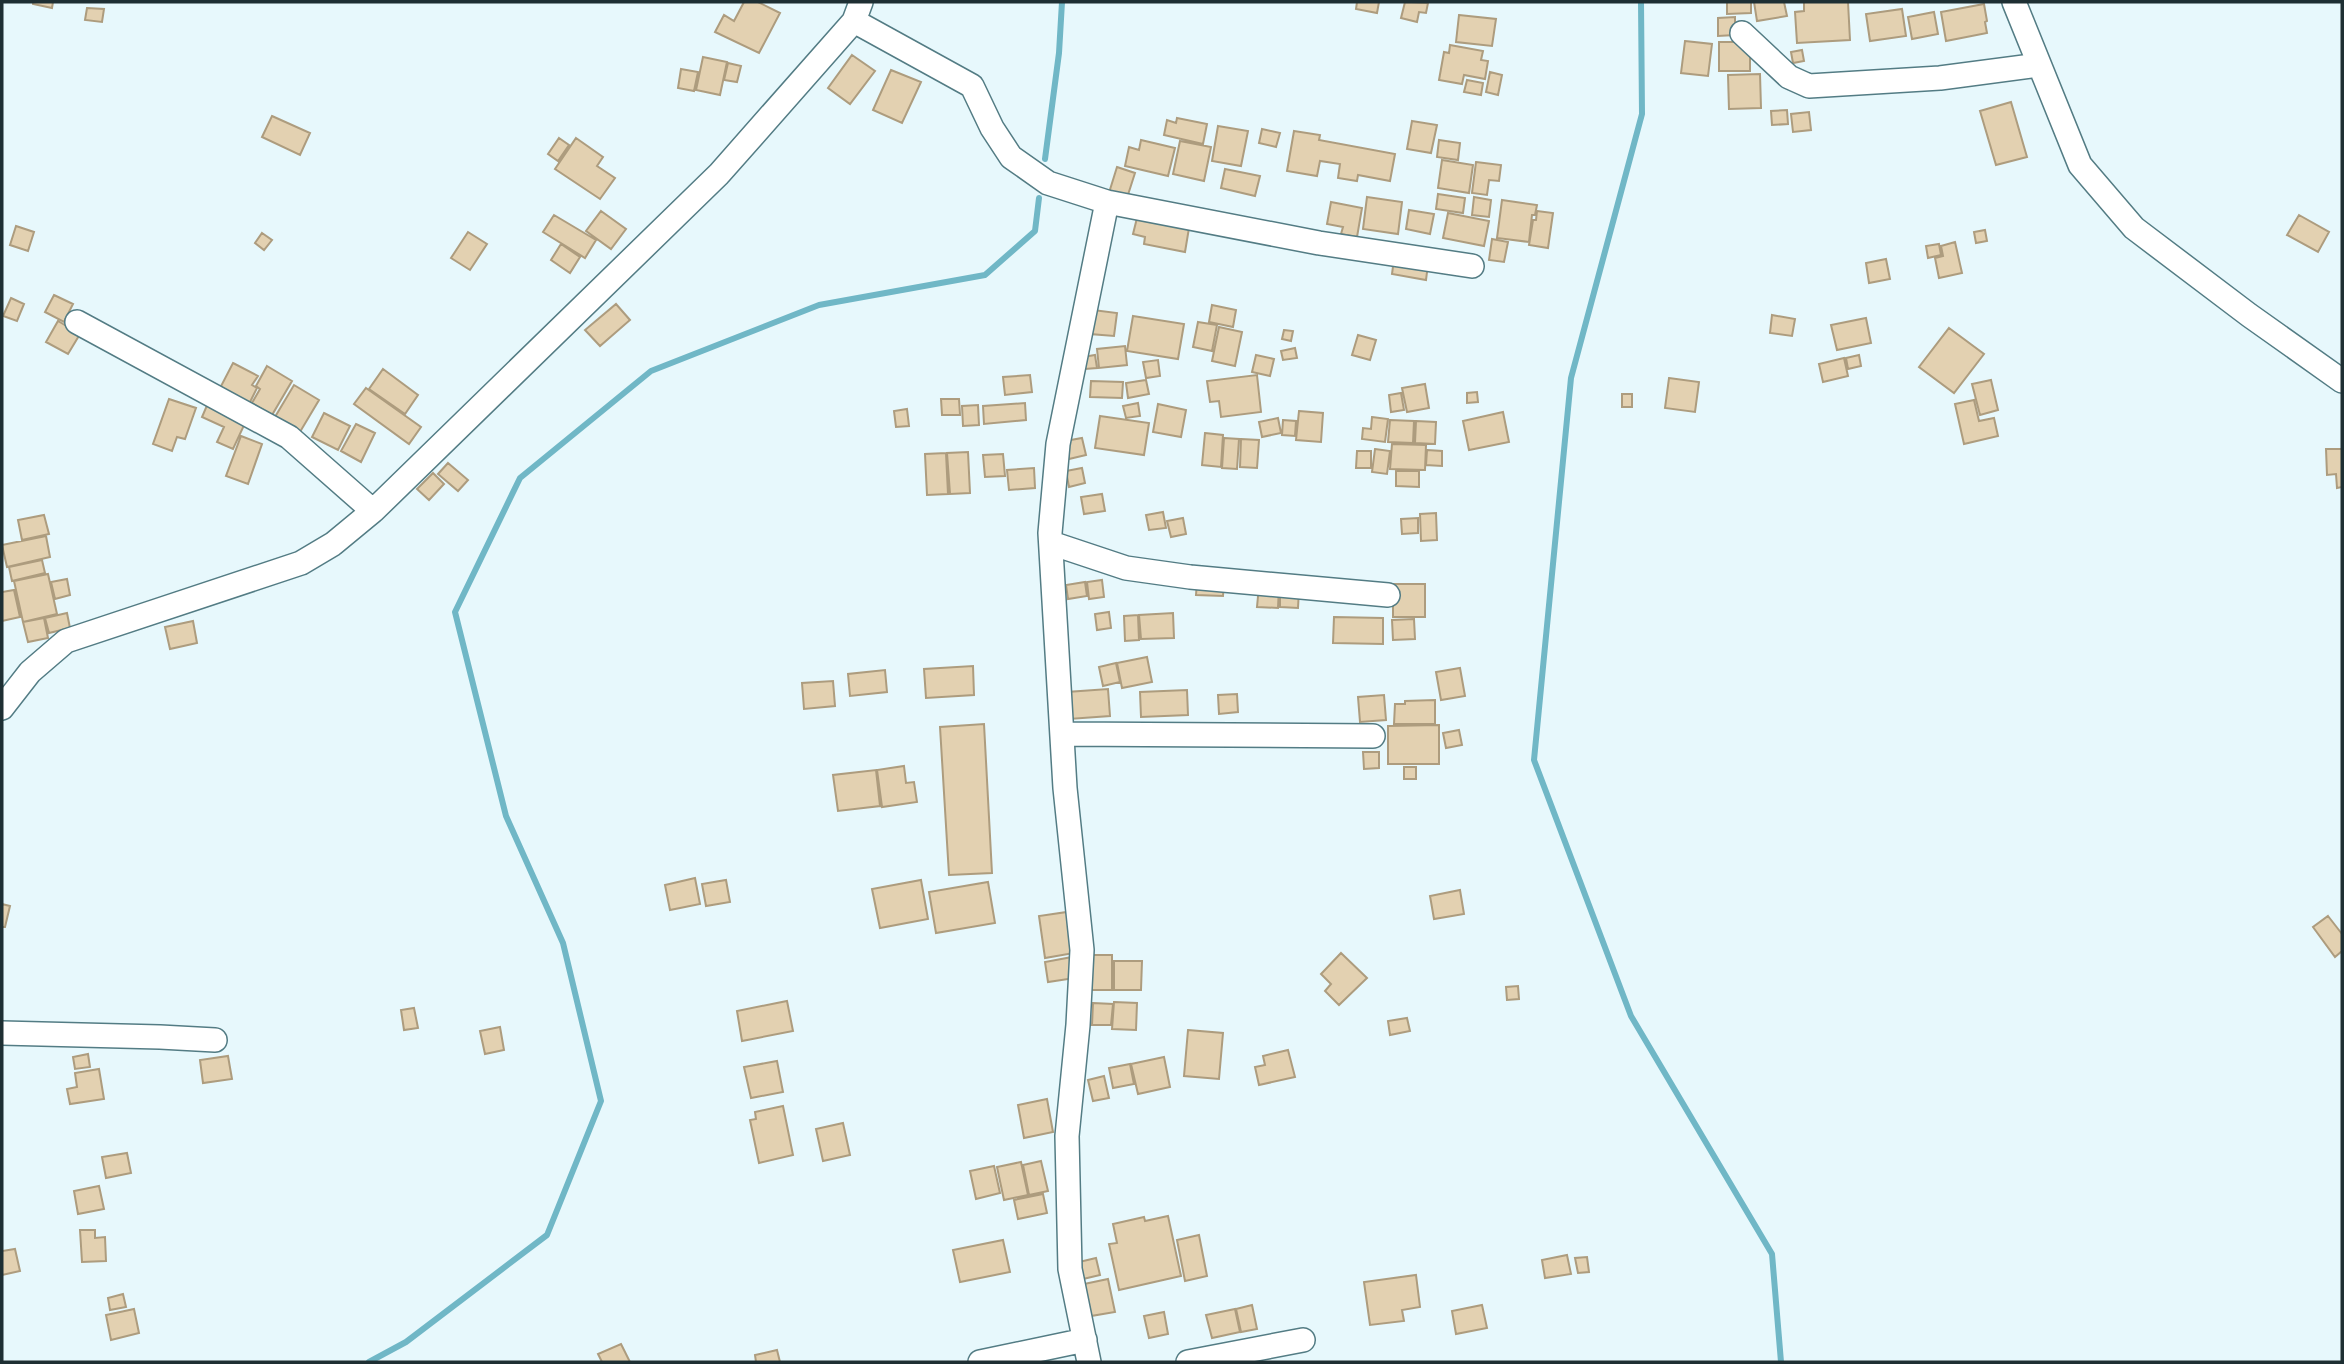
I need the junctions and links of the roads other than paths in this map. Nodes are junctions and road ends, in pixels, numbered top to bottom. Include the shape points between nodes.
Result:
1 (2014, 2) edge
2 (857, 12) edge
3 (1742, 33) dead end
4 (2039, 65) junction
5 (1097, 199) junction
6 (1472, 267) dead end
7 (77, 322) dead end
8 (2342, 381) edge
9 (373, 510) junction
10 (1051, 543) junction
11 (1388, 595) dead end
12 (2, 708) edge
13 (1062, 734) junction
14 (1373, 736) dead end
15 (2, 1033) edge
16 (215, 1040) dead end
17 (1303, 1340) dead end
18 (1087, 1351) edge
19 (980, 1362) edge
20 (1188, 1362) edge

1 - 4 street
2 - 5 street via 972,86 1011,157 1048,183
2 - 9 street via 719,174
3 - 4 street via 1789,77 1809,86 1940,78
4 - 8 street via 2080,164 2134,228
5 - 6 street via 1319,243
5 - 10 street via 1058,444
7 - 9 street via 289,438
9 - 12 street via 302,564 66,641 30,672
10 - 11 street via 1126,568
10 - 13 street
13 - 14 street
13 - 18 street via 1082,950 1067,1136 1070,1269
15 - 16 street
17 - 20 street
18 - 19 street

